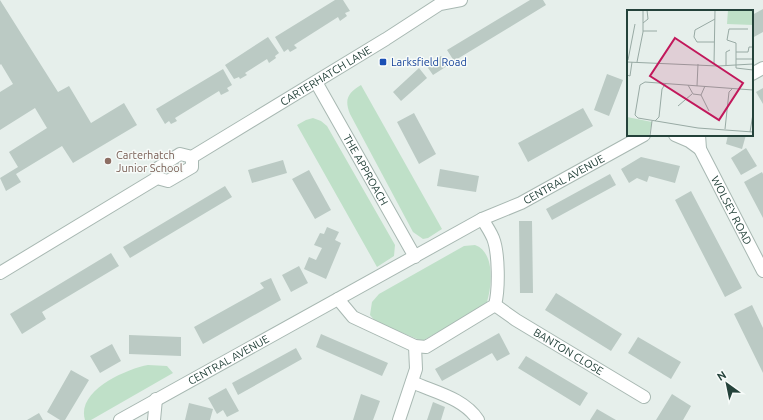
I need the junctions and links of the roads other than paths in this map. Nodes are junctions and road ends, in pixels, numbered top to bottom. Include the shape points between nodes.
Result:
1 (461, 0) edge
2 (439, 2) edge
3 (763, 68) edge
4 (753, 73) edge
5 (316, 82) junction
6 (642, 136) edge
7 (677, 136) edge
8 (699, 136) edge
9 (700, 149) junction
10 (192, 158) junction
11 (157, 178) junction
12 (482, 219) junction
13 (415, 258) junction
14 (763, 271) edge
15 (0, 273) edge
16 (338, 299) junction
17 (495, 305) junction
18 (415, 346) junction
19 (412, 382) junction
20 (644, 397) dead end
21 (156, 399) junction
22 (120, 420) edge
23 (154, 420) edge
24 (399, 420) edge
25 (478, 420) edge

1 - 2 street, CARTERHATCH LANE
2 - 5 street, CARTERHATCH LANE
3 - 4 street
5 - 10 street, CARTERHATCH LANE
5 - 13 street, THE APPROACH
6 - 12 street, CENTRAL AVENUE via 521,203
7 - 9 street
8 - 9 street, WOLSEY ROAD
9 - 14 street, WOLSEY ROAD
10 - 11 street, CARTERHATCH LANE via 180,154 158,168
10 - 11 street, CARTERHATCH LANE via 192,167 168,182
11 - 15 street, CARTERHATCH LANE
12 - 13 street, CENTRAL AVENUE
12 - 17 street via 490,231 495,247
13 - 16 street, CENTRAL AVENUE
16 - 18 street via 353,317
16 - 21 street, CENTRAL AVENUE
17 - 18 street via 426,347
17 - 20 street, BANTON CLOSE
18 - 19 street via 416,369
19 - 24 street
19 - 25 street via 456,400
21 - 22 street, CENTRAL AVENUE
21 - 23 street

